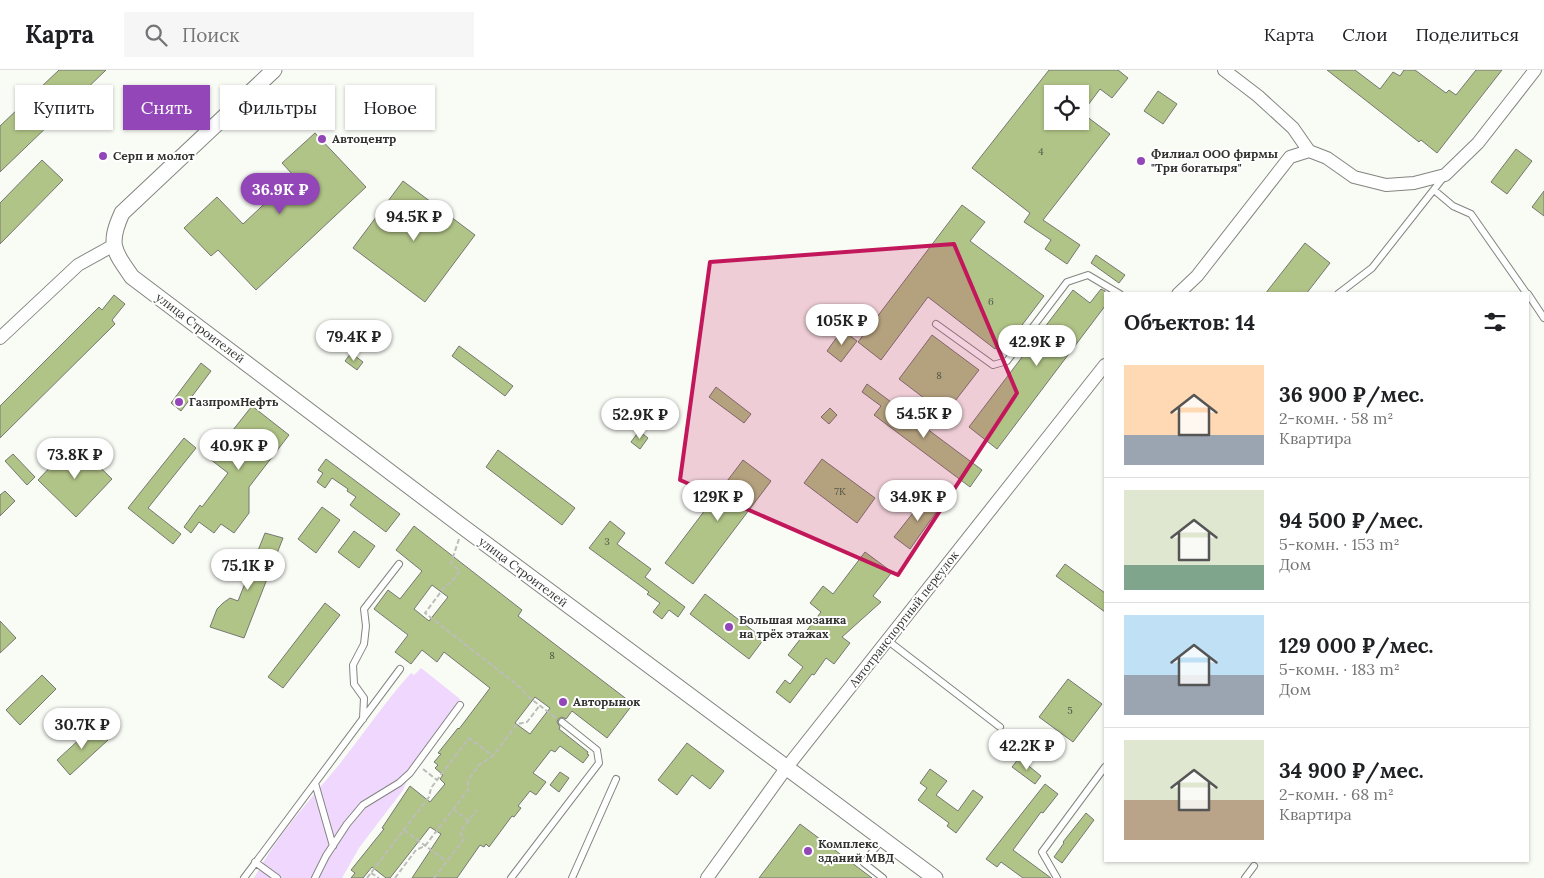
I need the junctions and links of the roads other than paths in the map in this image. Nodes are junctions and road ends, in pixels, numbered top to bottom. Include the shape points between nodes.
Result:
1 (274, 70) edge
2 (1224, 70) edge
3 (1535, 70) edge
4 (1309, 151) junction
5 (1445, 175) junction
6 (1434, 190) junction
7 (116, 251) junction
8 (1117, 292) edge
9 (1180, 292) edge
10 (1341, 292) edge
11 (1526, 292) edge
12 (1529, 297) edge
13 (1544, 318) edge
14 (936, 324) dead end
15 (2, 332) edge
16 (1104, 365) edge
17 (399, 564) dead end
18 (887, 640) junction
19 (400, 669) dead end
20 (460, 705) dead end
21 (363, 720) junction
22 (562, 722) road end
23 (1000, 727) dead end
24 (787, 767) junction
25 (1104, 768) edge
26 (616, 779) dead end
27 (315, 783) junction
28 (882, 838) junction
29 (333, 846) junction
30 (255, 862) junction
31 (1254, 866) dead end
32 (244, 878) edge
33 (277, 878) edge
34 (315, 878) edge
35 (511, 878) edge
36 (572, 878) edge
37 (707, 878) edge
38 (883, 878) edge
39 (935, 878) edge
40 (1057, 878) edge
41 (1245, 878) edge

1 - 7 street via 122,213 114,231
2 - 4 street via 1293,128
3 - 5 street via 1478,143
4 - 5 street via 1327,158 1354,177 1386,184 1414,183
4 - 9 street via 1290,157 1197,276
5 - 6 lane
6 - 10 lane via 1372,268
6 - 11 lane via 1453,206 1471,214
7 - 15 street via 78,265
7 - 24 street, улица Строителей via 132,277
8 - 14 lane via 1088,275 1068,282 1007,361 993,365
12 - 13 lane
16 - 18 street, Автотранспортный переулок
17 - 21 lane via 364,609 364,644 354,665 354,684 364,698
18 - 23 lane
18 - 24 street, Автотранспортный переулок
19 - 21 lane
20 - 29 lane via 410,773 363,805
21 - 27 lane
22 - 35 lane via 597,750 598,763
24 - 28 street, улица Строителей
24 - 37 street, Автотранспортный переулок
25 - 40 lane via 1042,852
26 - 36 lane
27 - 29 lane
27 - 30 lane
28 - 38 lane via 864,864
28 - 39 street, улица Строителей
29 - 34 lane
30 - 32 lane
30 - 33 lane
31 - 41 lane

